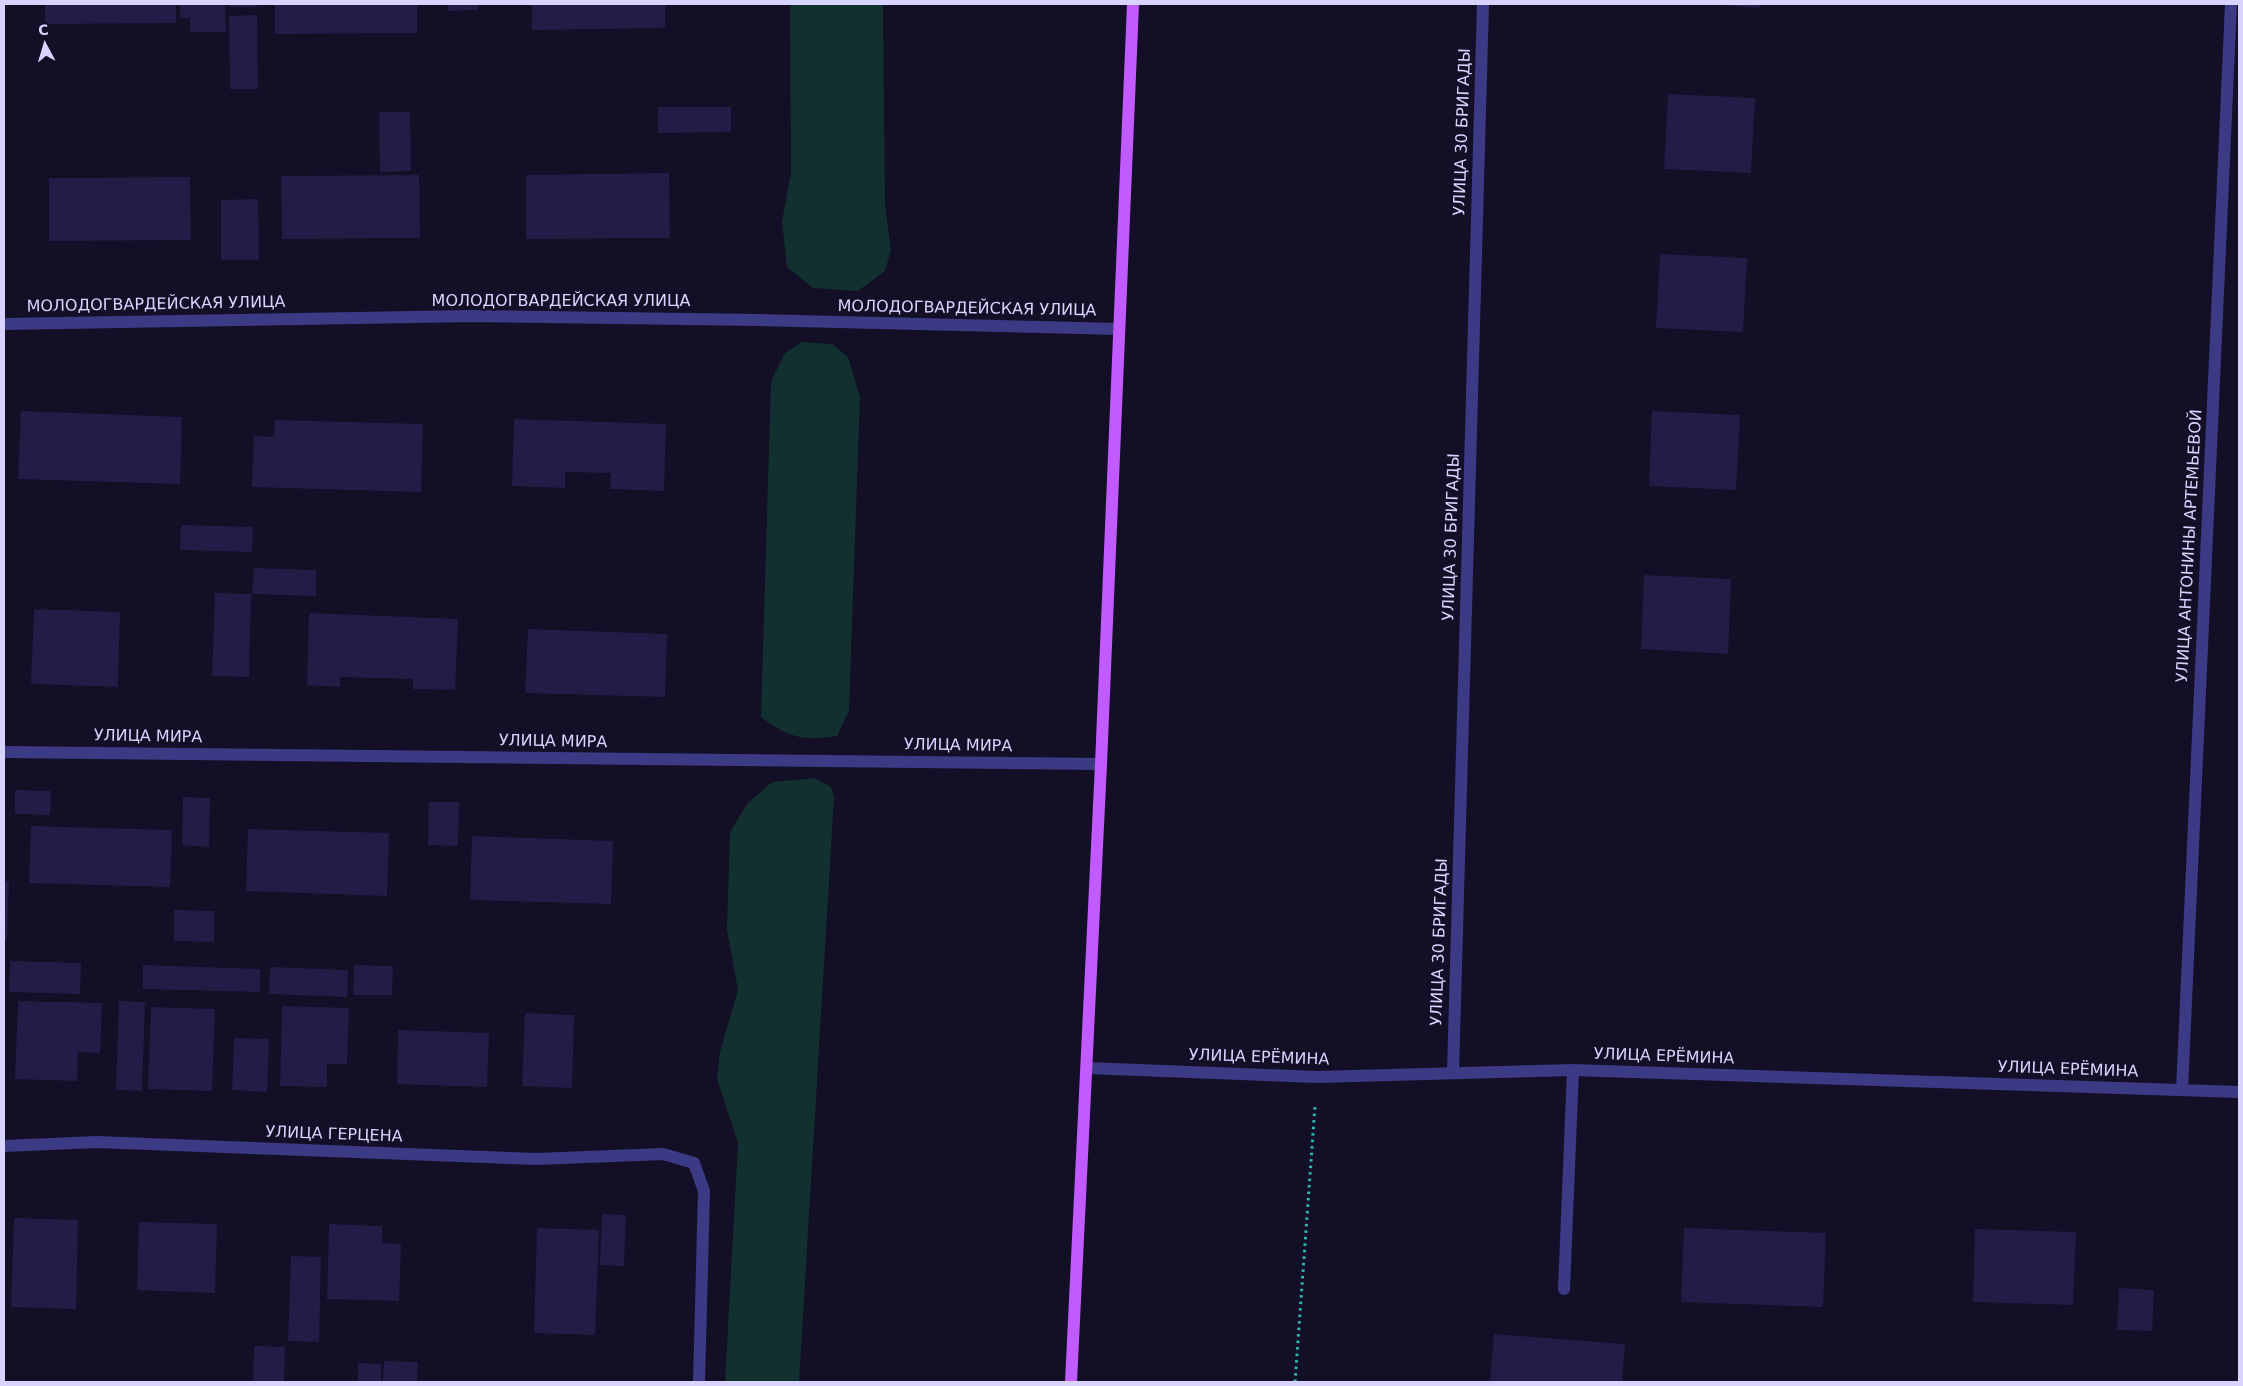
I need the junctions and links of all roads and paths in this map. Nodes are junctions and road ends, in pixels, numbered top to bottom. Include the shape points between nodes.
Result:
1 (1133, 4) edge
2 (1483, 4) edge
3 (2231, 4) edge
4 (4, 324) edge
5 (1119, 329) junction
6 (4, 752) edge
7 (1102, 764) junction
8 (1087, 1068) junction
9 (1572, 1070) junction
10 (1453, 1072) junction
11 (1317, 1077) junction
12 (2182, 1090) junction
13 (2239, 1092) edge
14 (4, 1146) edge
15 (1564, 1289) dead end
16 (699, 1382) edge
17 (1071, 1382) edge
18 (1295, 1382) edge

1 - 5 main road
2 - 10 street, УЛИЦА 30 БРИГАДЫ
3 - 12 street, УЛИЦА АНТОНИНЫ АРТЕМЬЕВОЙ
4 - 5 street, МОЛОДОГВАРДЕЙСКАЯ УЛИЦА via 473,316
5 - 7 main road
6 - 7 street, УЛИЦА МИРА
7 - 8 main road
8 - 11 street, УЛИЦА ЕРЁМИНА
8 - 17 main road
9 - 10 street, УЛИЦА ЕРЁМИНА
9 - 12 street, УЛИЦА ЕРЁМИНА
9 - 15 street
10 - 11 street, УЛИЦА ЕРЁМИНА
11 - 18 path
12 - 13 street, УЛИЦА ЕРЁМИНА
14 - 16 street, УЛИЦА ГЕРЦЕНА via 96,1142 536,1159 663,1154 694,1163 704,1191

